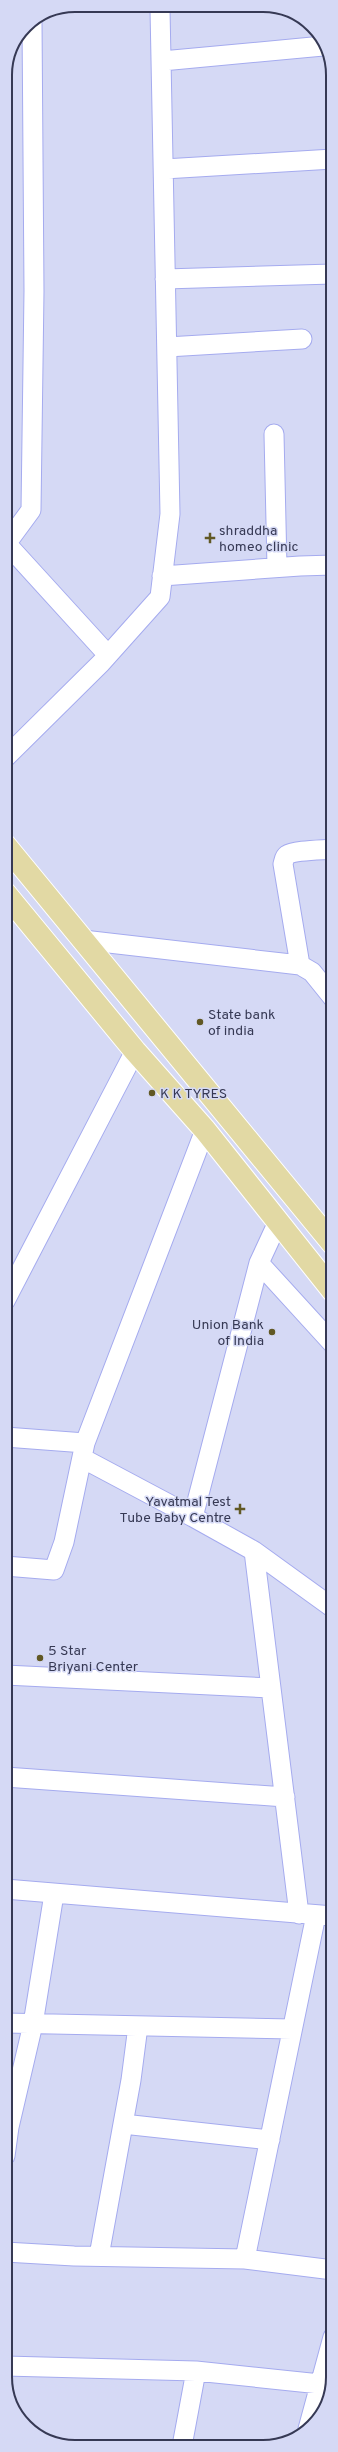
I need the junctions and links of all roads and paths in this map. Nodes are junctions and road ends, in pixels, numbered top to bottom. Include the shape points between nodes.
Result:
1 (160, 12) edge
2 (32, 29) edge
3 (320, 46) edge
4 (162, 60) junction
5 (326, 159) edge
6 (164, 169) junction
7 (326, 274) edge
8 (165, 279) junction
9 (302, 339) dead end
10 (166, 347) junction
11 (274, 434) dead end
12 (12, 535) edge
13 (12, 550) edge
14 (326, 565) edge
15 (277, 567) junction
16 (162, 576) junction
17 (108, 655) junction
18 (12, 751) edge
19 (326, 850) edge
20 (12, 854) edge
21 (12, 901) edge
22 (83, 940) junction
23 (300, 965) junction
24 (326, 989) edge
25 (135, 1051) junction
26 (194, 1075) junction
27 (172, 1093) junction
28 (205, 1130) junction
29 (278, 1222) junction
30 (326, 1235) edge
31 (259, 1263) junction
32 (326, 1282) edge
33 (12, 1287) edge
34 (326, 1336) edge
35 (12, 1438) edge
36 (83, 1451) junction
37 (193, 1517) junction
38 (254, 1551) junction
39 (12, 1567) edge
40 (326, 1603) edge
41 (12, 1675) edge
42 (271, 1688) junction
43 (12, 1778) edge
44 (285, 1797) junction
45 (12, 1891) edge
46 (54, 1894) junction
47 (316, 1915) edge
48 (12, 2023) edge
49 (33, 2024) junction
50 (138, 2026) junction
51 (292, 2029) junction
52 (12, 2107) edge
53 (123, 2124) junction
54 (270, 2140) junction
55 (12, 2252) edge
56 (99, 2256) junction
57 (246, 2259) junction
58 (326, 2269) edge
59 (326, 2362) edge
60 (12, 2366) edge
61 (196, 2371) junction
62 (320, 2384) junction
63 (311, 2418) edge
64 (183, 2440) edge

1 - 4 street
2 - 12 street via 34,291 31,510
3 - 4 street
4 - 6 street
5 - 6 street
6 - 8 street
7 - 8 street
8 - 10 street
9 - 10 street
10 - 16 street via 170,514
11 - 15 street
13 - 17 street
14 - 15 street
15 - 16 street
16 - 17 street via 160,597
17 - 18 street
19 - 23 street via 288,855 284,859
20 - 22 main road
21 - 25 main road
22 - 23 street
22 - 26 main road
23 - 24 street via 312,972
25 - 27 main road
25 - 33 street
26 - 27 main road
26 - 30 main road
27 - 28 main road
28 - 29 main road
28 - 36 street
29 - 31 street
29 - 32 main road
31 - 34 street
31 - 37 street
35 - 36 street
36 - 37 street
36 - 39 street via 64,1542 54,1570
37 - 38 street
38 - 40 street
38 - 42 street
41 - 42 street
42 - 44 street
43 - 44 street
44 - 47 street
45 - 46 street
46 - 47 street
46 - 49 street
47 - 51 street
48 - 49 street
49 - 50 street
49 - 52 street
50 - 51 street
50 - 53 street
51 - 54 street
53 - 54 street
53 - 56 street
54 - 57 street
55 - 56 street
56 - 57 street
57 - 58 street
59 - 62 street
60 - 61 street
61 - 62 street
61 - 64 street
62 - 63 street

